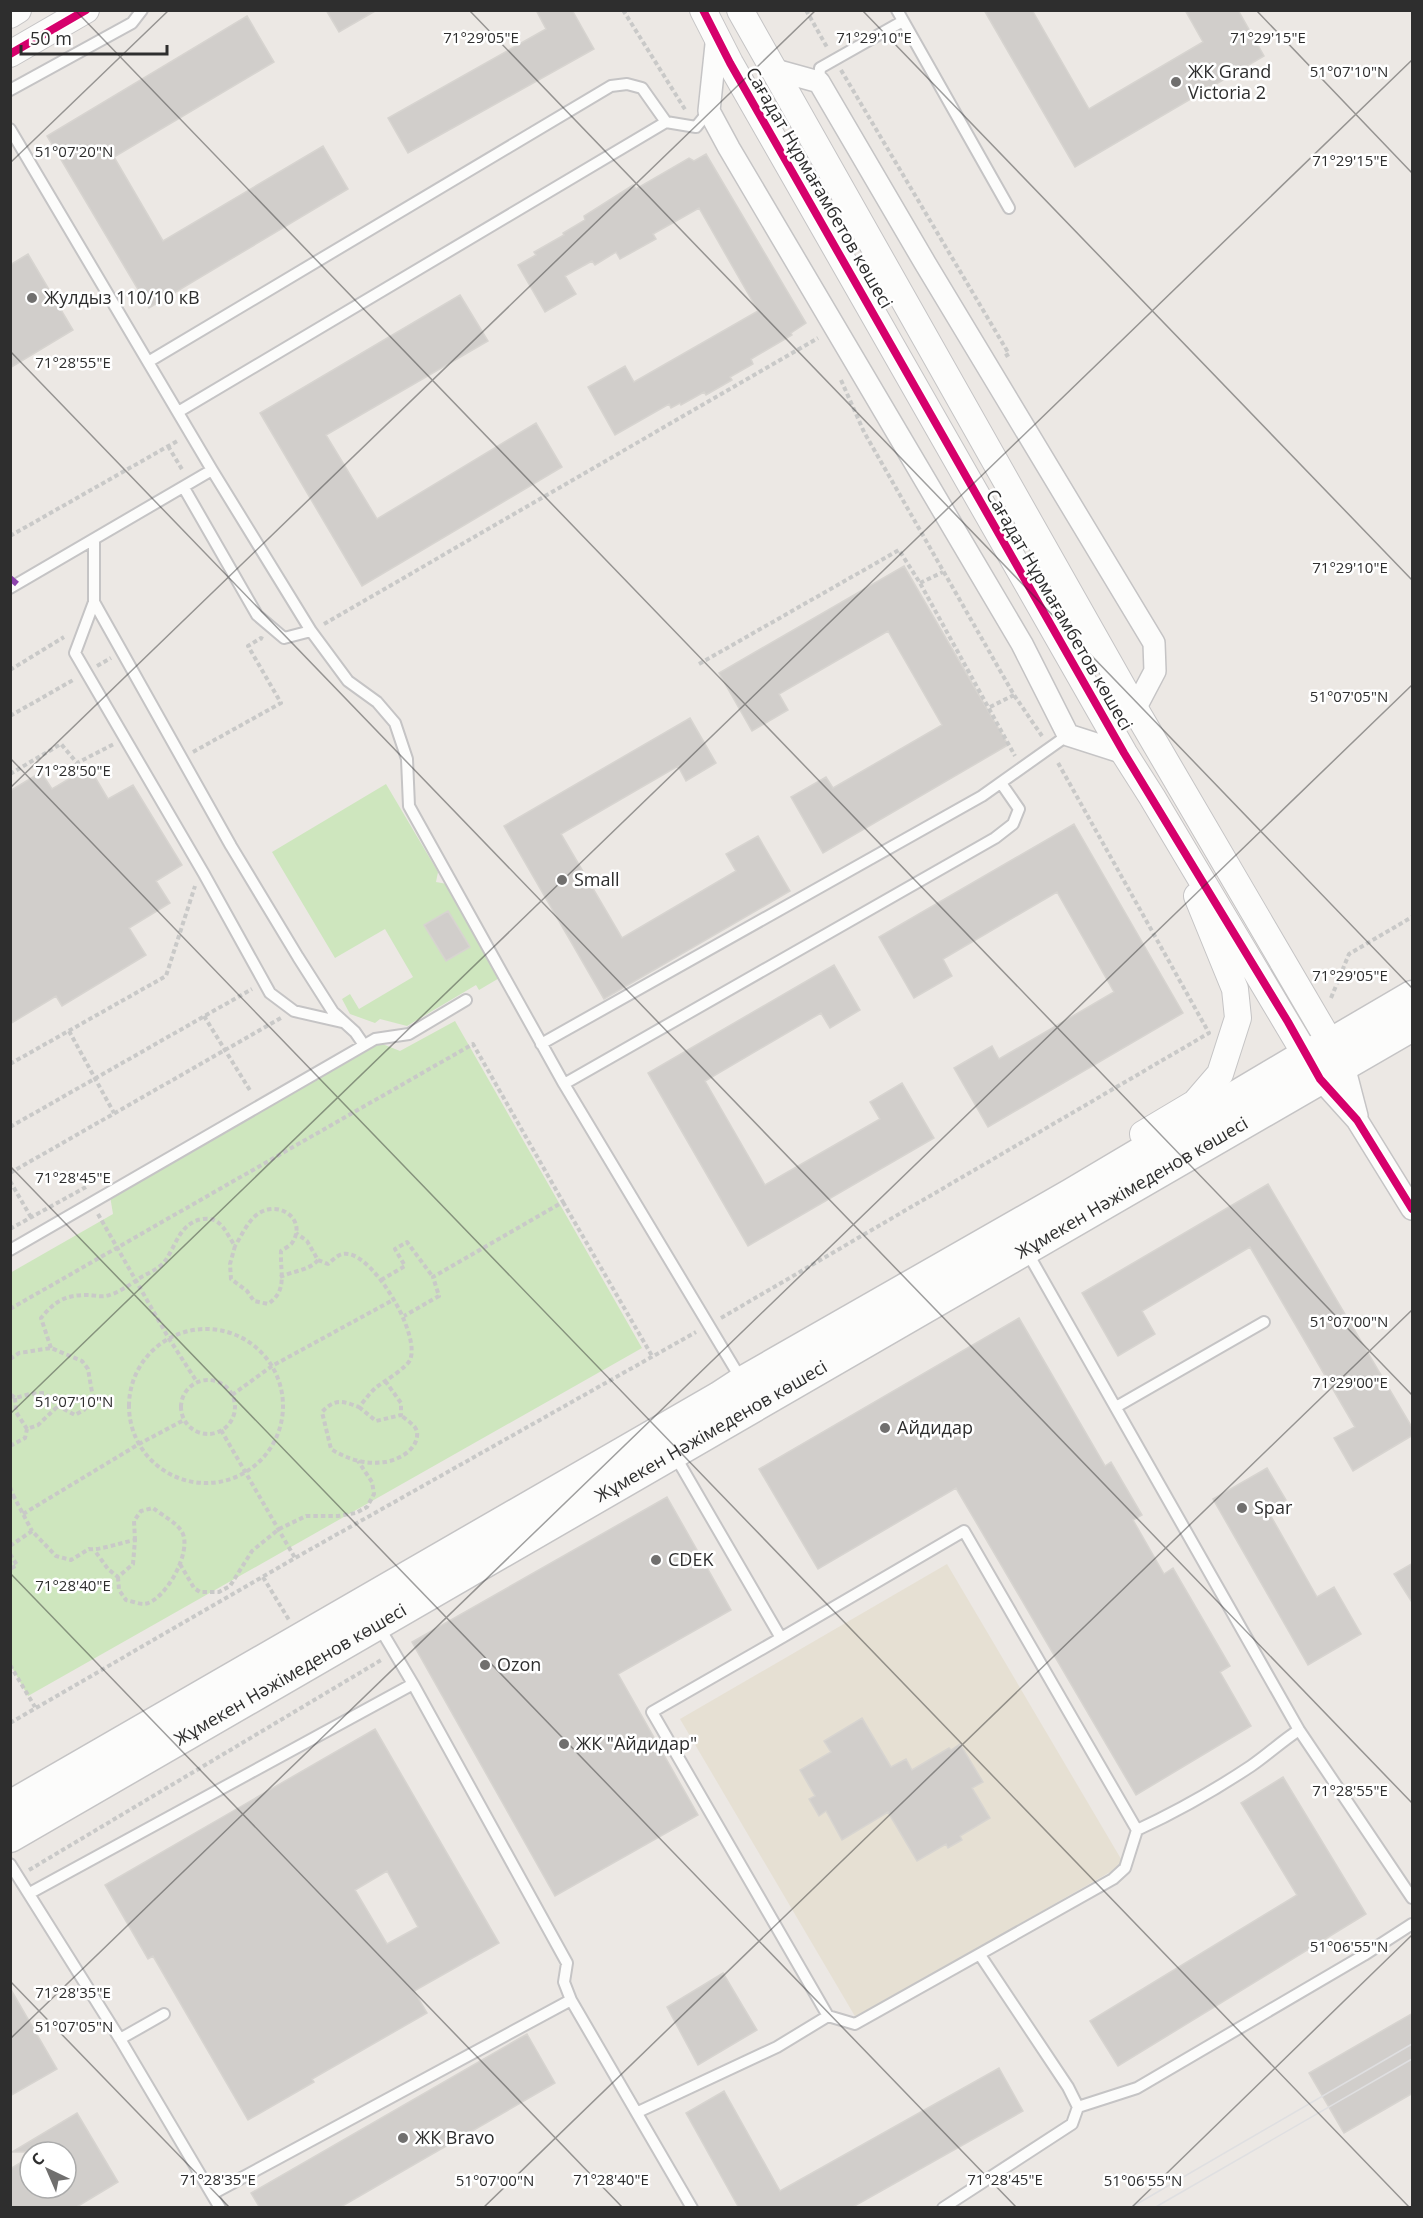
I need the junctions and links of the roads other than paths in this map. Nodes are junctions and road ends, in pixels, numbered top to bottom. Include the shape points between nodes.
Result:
1 (18, 10) edge
2 (86, 10) edge
3 (142, 10) edge
4 (703, 10) edge
5 (740, 10) edge
6 (897, 10) edge
7 (10, 15) edge
8 (903, 21) junction
9 (717, 35) junction
10 (10, 54) edge
11 (772, 69) junction
12 (819, 82) junction
13 (10, 90) edge
14 (703, 119) junction
15 (666, 122) junction
16 (10, 129) edge
17 (1009, 207) dead end
18 (148, 362) junction
19 (178, 412) junction
20 (212, 470) junction
21 (187, 486) junction
22 (94, 538) junction
23 (10, 588) edge
24 (94, 602) junction
25 (311, 631) junction
26 (1135, 709) junction
27 (1068, 735) junction
28 (1124, 753) junction
29 (1001, 783) junction
30 (1152, 797) junction
31 (1413, 996) edge
32 (466, 1000) dead end
33 (343, 1022) junction
34 (1413, 1026) edge
35 (541, 1044) junction
36 (364, 1046) junction
37 (1325, 1061) junction
38 (564, 1084) junction
39 (1071, 1194) junction
40 (1413, 1209) edge
41 (1026, 1249) junction
42 (10, 1250) edge
43 (1264, 1322) dead end
44 (742, 1382) junction
45 (1116, 1407) junction
46 (674, 1454) junction
47 (378, 1625) junction
48 (781, 1638) junction
49 (413, 1684) junction
50 (1299, 1730) junction
51 (10, 1806) edge
52 (1137, 1830) junction
53 (10, 1837) edge
54 (10, 1864) edge
55 (30, 1893) junction
56 (1413, 1899) edge
57 (1413, 1924) edge
58 (980, 1955) junction
59 (571, 2000) junction
60 (164, 2014) dead end
61 (828, 2016) junction
62 (120, 2040) junction
63 (1078, 2107) junction
64 (638, 2112) junction
65 (212, 2194) junction
66 (220, 2208) edge
67 (692, 2208) edge
68 (943, 2208) edge

1 - 7 street
2 - 10 street
3 - 13 lane via 132,23
4 - 9 street, Сағадат Нұрмағамбетов көшесі
5 - 11 street, Сағадат Нұрмағамбетов көшесі
6 - 8 lane
8 - 12 lane via 820,68
8 - 17 lane
9 - 14 street
9 - 28 street, Сағадат Нұрмағамбетов көшесі
11 - 12 street
11 - 26 street, Сағадат Нұрмағамбетов көшесі
12 - 26 street via 1155,644 1155,671
14 - 15 lane
14 - 27 street via 729,148 1022,644
15 - 18 lane via 642,88 627,84 611,86
15 - 19 lane
16 - 18 lane
18 - 19 lane
19 - 20 lane
20 - 21 lane
20 - 25 lane
21 - 22 lane
21 - 25 lane via 257,615 284,638
22 - 23 lane
22 - 24 lane
24 - 33 lane via 231,846 298,957
24 - 33 lane via 75,653 263,982 270,993 294,1011
25 - 35 lane via 348,681 377,702 395,723 406,759 409,806
26 - 37 street, Сағадат Нұрмағамбетов көшесі
27 - 28 street
27 - 29 lane
28 - 30 street, Сағадат Нұрмағамбетов көшесі
29 - 35 lane
29 - 38 lane via 1018,809 1013,824 995,838
30 - 37 street, Сағадат Нұрмағамбетов көшесі
30 - 39 street via 1190,877 1235,989 1238,1018 1220,1074 1195,1103 1118,1149
31 - 37 main road, Жұмекен Нәжімеденов көшесі
32 - 36 lane via 409,1034 375,1039
33 - 36 lane
34 - 37 main road, Жұмекен Нәжімеденов көшесі
35 - 38 lane
36 - 42 lane
37 - 39 main road, Жұмекен Нәжімеденов көшесі
37 - 40 street, Сағадат Нұрмағамбетов көшесі
37 - 41 main road, Жұмекен Нәжімеденов көшесі
38 - 44 lane
39 - 44 main road, Жұмекен Нәжімеденов көшесі
41 - 45 lane
41 - 46 main road, Жұмекен Нәжімеденов көшесі
43 - 45 lane
44 - 51 main road, Жұмекен Нәжімеденов көшесі
45 - 50 lane
46 - 47 main road, Жұмекен Нәжімеденов көшесі
46 - 48 lane
47 - 49 lane
47 - 53 main road, Жұмекен Нәжімеденов көшесі
48 - 52 lane via 964,1531
48 - 61 lane via 652,1712
49 - 55 lane
49 - 59 lane via 567,1963 564,1982
50 - 52 lane via 1222,1785
50 - 56 lane
52 - 58 lane via 1125,1868 1113,1879
54 - 55 lane
55 - 62 lane
57 - 63 lane via 1137,2088
58 - 61 lane via 855,2024
58 - 63 lane
59 - 64 lane
59 - 65 lane
60 - 62 lane
61 - 64 lane via 777,2047
62 - 65 lane
63 - 68 lane via 1071,2124
64 - 67 lane
65 - 66 lane

